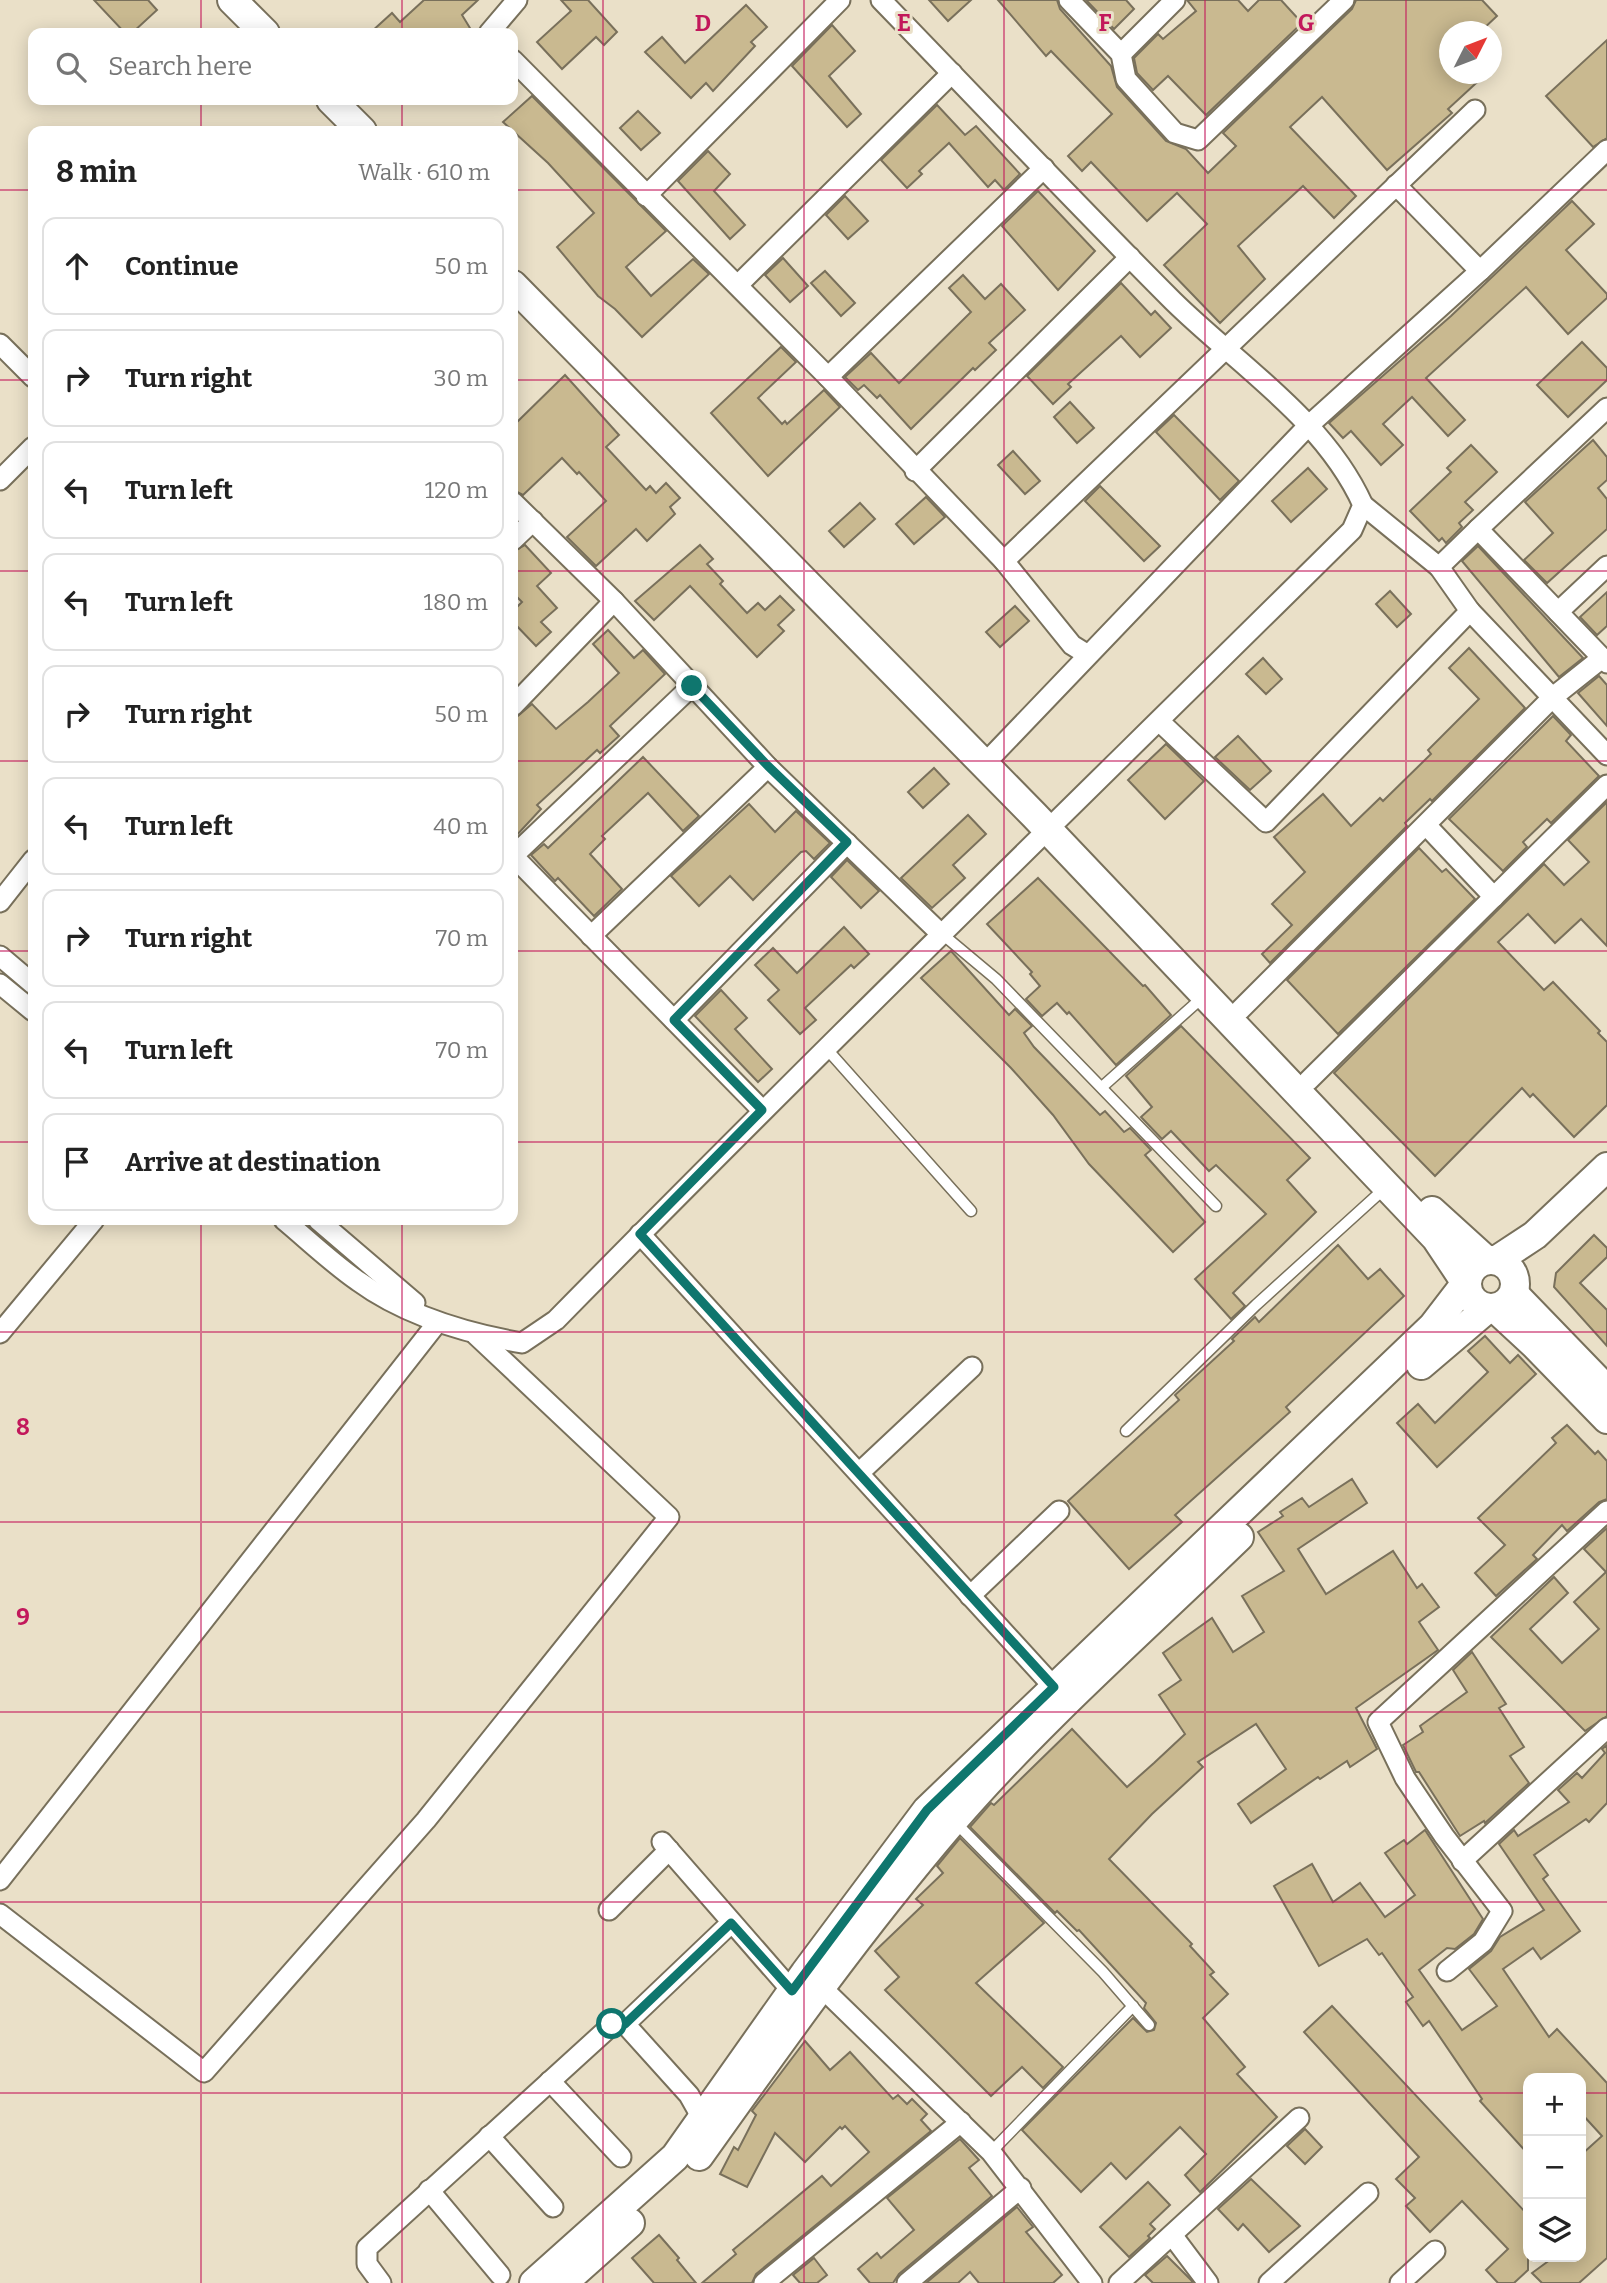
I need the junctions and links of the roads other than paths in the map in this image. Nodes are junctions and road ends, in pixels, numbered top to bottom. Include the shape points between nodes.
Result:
1 (232, 0) edge
2 (253, 0) edge
3 (517, 0) edge
4 (839, 0) edge
5 (881, 0) edge
6 (1069, 0) edge
7 (1175, 0) edge
8 (1344, 0) edge
9 (260, 28) edge
10 (280, 28) edge
11 (493, 28) edge
12 (1121, 54) junction
13 (518, 65) edge
14 (952, 73) junction
15 (336, 105) edge
16 (356, 105) edge
17 (1475, 110) dead end
18 (357, 126) edge
19 (377, 126) edge
20 (1607, 150) edge
21 (1044, 168) junction
22 (1396, 186) junction
23 (646, 196) junction
24 (1130, 257) junction
25 (518, 270) edge
26 (1480, 271) junction
27 (738, 285) junction
28 (518, 290) edge
29 (0, 344) edge
30 (1224, 348) junction
31 (28, 372) edge
32 (828, 377) junction
33 (1607, 408) edge
34 (1308, 426) junction
35 (28, 452) edge
36 (915, 471) junction
37 (0, 480) edge
38 (1363, 505) junction
39 (518, 507) edge
40 (533, 522) junction
41 (1478, 529) junction
42 (518, 536) edge
43 (1004, 561) junction
44 (1607, 566) edge
45 (1439, 567) junction
46 (614, 601) junction
47 (1471, 611) junction
48 (1558, 612) junction
49 (1088, 655) junction
50 (1605, 660) edge
51 (692, 686) junction
52 (1553, 697) junction
53 (518, 701) edge
54 (1159, 721) junction
55 (994, 754) junction
56 (1607, 755) edge
57 (768, 766) junction
58 (1607, 785) edge
59 (1426, 825) junction
60 (1054, 826) junction
61 (847, 842) junction
62 (518, 851) edge
63 (518, 861) edge
64 (28, 866) edge
65 (1494, 897) junction
66 (0, 902) edge
67 (940, 933) junction
68 (591, 936) junction
69 (0, 956) edge
70 (28, 980) edge
71 (0, 984) edge
72 (1204, 995) junction
73 (28, 1007) edge
74 (1240, 1010) junction
75 (674, 1020) junction
76 (825, 1047) junction
77 (1308, 1081) junction
78 (1102, 1087) junction
79 (762, 1110) junction
80 (1607, 1167) edge
81 (1387, 1186) junction
82 (1607, 1187) edge
83 (1216, 1206) dead end
84 (971, 1211) dead end
85 (90, 1225) edge
86 (290, 1225) edge
87 (324, 1225) edge
88 (640, 1234) junction
89 (1491, 1260) junction
90 (1466, 1283) junction
91 (1503, 1298) junction
92 (437, 1323) junction
93 (0, 1333) edge
94 (475, 1334) junction
95 (972, 1367) dead end
96 (1607, 1390) edge
97 (1607, 1419) edge
98 (1126, 1431) dead end
99 (859, 1474) junction
100 (1059, 1511) dead end
101 (1607, 1511) edge
102 (971, 1596) junction
103 (1061, 1695) junction
104 (1607, 1728) edge
105 (954, 1820) junction
106 (1462, 1861) junction
107 (0, 1880) edge
108 (609, 1910) dead end
109 (0, 1914) edge
110 (731, 1923) junction
111 (1447, 1970) dead end
112 (806, 1983) junction
113 (1133, 2006) junction
114 (625, 2024) junction
115 (1149, 2025) dead end
116 (550, 2081) junction
117 (702, 2118) junction
118 (1299, 2118) dead end
119 (961, 2122) junction
120 (489, 2136) junction
121 (991, 2152) junction
122 (621, 2157) dead end
123 (1021, 2188) junction
124 (429, 2190) junction
125 (1368, 2193) dead end
126 (553, 2207) dead end
127 (1172, 2235) junction
128 (1435, 2251) dead end
129 (500, 2275) dead end
130 (381, 2283) edge
131 (534, 2283) edge
132 (563, 2283) edge
133 (764, 2283) edge
134 (907, 2283) edge
135 (1092, 2283) edge
136 (1119, 2283) edge
137 (1208, 2283) edge
138 (1269, 2283) edge
139 (1400, 2283) edge

1 - 9 street
2 - 10 street
3 - 11 street
4 - 23 street
5 - 14 street
6 - 12 street
7 - 12 street
8 - 12 street via 1198,140 1175,133 1126,79
13 - 23 street
14 - 21 street
14 - 27 street
15 - 18 street
16 - 19 street
17 - 22 street
20 - 26 street
21 - 24 street
21 - 32 street
22 - 26 street
22 - 30 street
23 - 27 street
24 - 30 street
24 - 36 street
25 - 55 street
26 - 34 street
27 - 32 street
28 - 60 street
29 - 31 street
30 - 34 street
30 - 43 street
32 - 36 street
33 - 41 street
34 - 38 street via 1350,475
34 - 49 street
35 - 37 street
36 - 43 street
38 - 45 street
38 - 54 street via 1352,530
39 - 40 street
40 - 42 street
40 - 46 street
41 - 45 street
41 - 48 street
43 - 49 street via 1072,645
44 - 48 street
45 - 47 street
46 - 51 street
46 - 53 street
47 - 52 street
47 - 54 street via 1266,822
48 - 50 street
49 - 55 street
50 - 52 street
51 - 57 street
51 - 62 street
52 - 56 street
52 - 59 street
54 - 60 street
55 - 60 street
57 - 61 street
57 - 68 street
58 - 65 street
59 - 65 street
59 - 74 street
60 - 67 street
60 - 72 street
60 - 74 street
61 - 67 street
61 - 75 street
63 - 68 street
64 - 66 street
65 - 77 street
67 - 76 street
67 - 78 lane via 996,979
68 - 75 street
69 - 70 street
71 - 73 street
72 - 78 lane
72 - 81 street
74 - 77 street
75 - 79 street
76 - 79 street
76 - 84 lane
77 - 89 street via 1447,1227
78 - 83 lane
79 - 88 street
80 - 89 street via 1535,1235
81 - 90 street via 1436,1238
81 - 98 lane via 1255,1304
82 - 91 street via 1544,1245
85 - 93 street
86 - 92 street via 360,1283
87 - 92 street
88 - 94 street via 556,1320 522,1343
88 - 99 street
89 - 90 street via 1472,1267
89 - 91 street via 1511,1269
90 - 91 street via 1472,1300
90 - 103 street via 1433,1326
91 - 96 street
91 - 97 street via 1535,1345
91 - 103 street via 1447,1340
92 - 94 street
92 - 107 street
94 - 109 street via 669,1517 426,1820 204,2073
95 - 99 street
99 - 102 street
100 - 102 street
101 - 106 street via 1378,1722 1405,1779
102 - 103 street
103 - 105 street
103 - 112 street via 927,1810
104 - 106 street
105 - 112 street
105 - 113 lane
106 - 111 street via 1502,1911 1483,1942
108 - 110 street via 665,1846
110 - 112 street
110 - 114 street
112 - 117 street
112 - 119 street
112 - 132 street via 690,2170
113 - 115 lane
113 - 121 lane
114 - 116 street via 612,2024
114 - 117 street via 689,2095
116 - 120 street
116 - 122 street
117 - 131 street via 675,2157
118 - 127 street
119 - 121 street
119 - 133 street
120 - 124 street
120 - 126 street
121 - 123 street
123 - 134 street
123 - 135 street
124 - 129 street
124 - 130 street via 367,2248 367,2264
125 - 138 street
127 - 136 street
127 - 137 street
128 - 139 street

